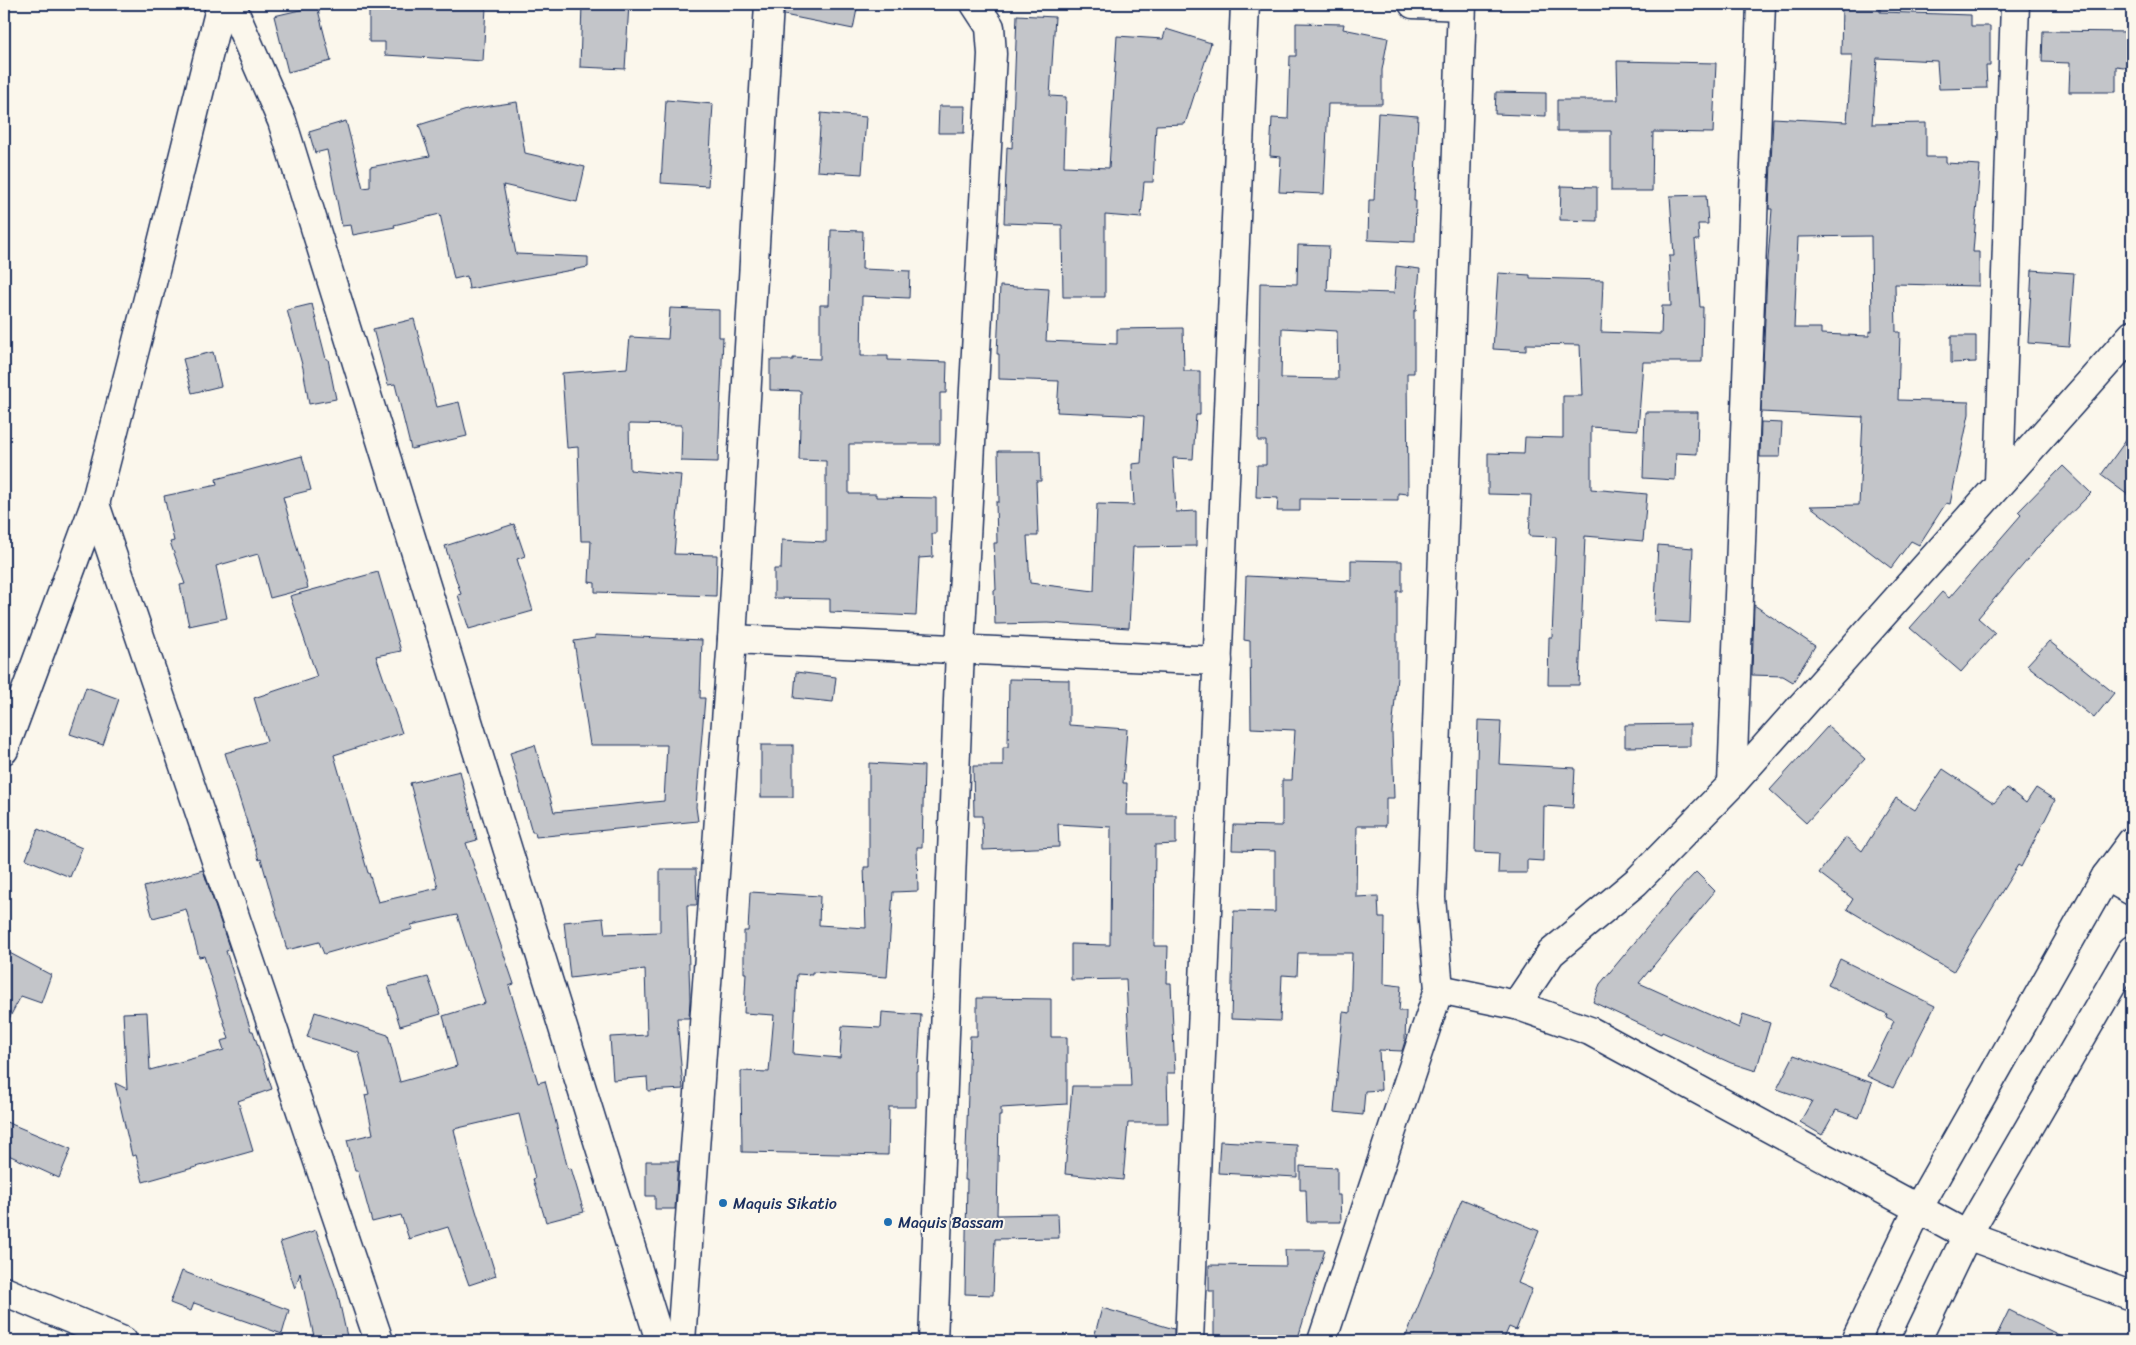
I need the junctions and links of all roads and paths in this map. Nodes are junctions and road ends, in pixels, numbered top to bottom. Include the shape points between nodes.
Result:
1 (221, 4) edge
2 (231, 4) edge
3 (769, 4) edge
4 (975, 4) edge
5 (1245, 4) edge
6 (1413, 4) edge
7 (1761, 4) edge
8 (2015, 4) edge
9 (1462, 5) edge
10 (2132, 335) edge
11 (1999, 483) junction
12 (95, 504) junction
13 (732, 639) junction
14 (960, 649) junction
15 (1218, 661) junction
16 (4, 750) edge
17 (1732, 784) junction
18 (2132, 841) edge
19 (2106, 876) junction
20 (2132, 891) edge
21 (2132, 950) edge
22 (1439, 989) junction
23 (1516, 1005) junction
24 (1919, 1208) junction
25 (1967, 1235) junction
26 (4, 1291) edge
27 (2132, 1296) edge
28 (124, 1341) edge
29 (378, 1341) edge
30 (660, 1341) edge
31 (682, 1341) edge
32 (933, 1341) edge
33 (1189, 1341) edge
34 (1322, 1341) edge
35 (1855, 1341) edge
36 (1916, 1341) edge

1 - 12 main road
2 - 30 main road via 282,120
3 - 13 main road
4 - 14 main road via 990,27 992,54
5 - 15 main road
6 - 9 main road
7 - 17 main road
8 - 11 main road
9 - 22 main road via 1431,898
10 - 11 main road
11 - 17 main road
12 - 16 main road
12 - 29 main road
13 - 14 main road
13 - 31 main road
14 - 15 main road
14 - 32 main road
15 - 33 main road
17 - 23 main road via 1636,882 1551,953
18 - 19 main road
19 - 20 main road
19 - 24 main road
21 - 25 main road
22 - 23 main road
22 - 34 main road
23 - 24 main road via 1590,1031
24 - 25 main road
24 - 35 main road
25 - 27 main road
25 - 36 main road
26 - 28 main road

